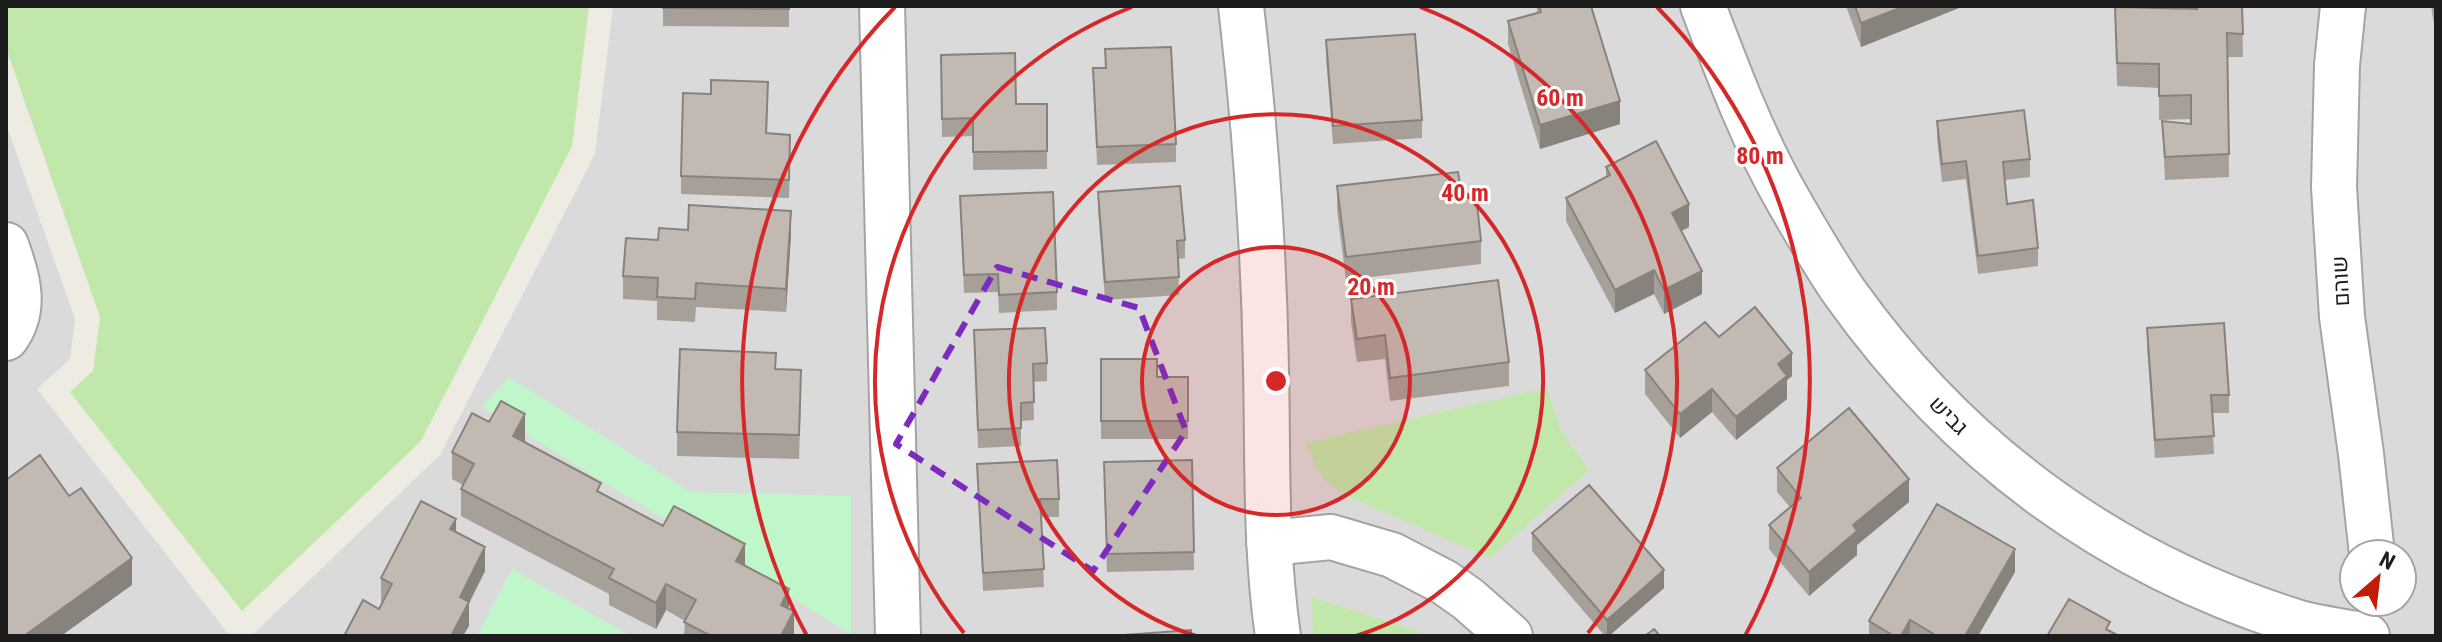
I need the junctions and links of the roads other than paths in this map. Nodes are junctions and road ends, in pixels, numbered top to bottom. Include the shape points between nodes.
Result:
1 (882, 6) edge
2 (1241, 6) edge
3 (1703, 6) edge
4 (2343, 6) edge
5 (6, 245) edge
6 (6, 338) edge
7 (2370, 538) edge
8 (1269, 543) junction
9 (898, 636) edge
10 (1278, 636) edge
11 (1510, 636) edge
12 (2367, 636) edge

1 - 9 street
2 - 8 street via 1262,259
3 - 12 street, גביש via 1735,90 1786,197 1844,292 1909,374 1978,444 2053,504 2131,553 2213,593 2299,623
4 - 7 street, שוהם via 2334,187 2342,317
5 - 6 street via 20,304
8 - 10 street
8 - 11 street via 1331,537 1392,555 1444,582

